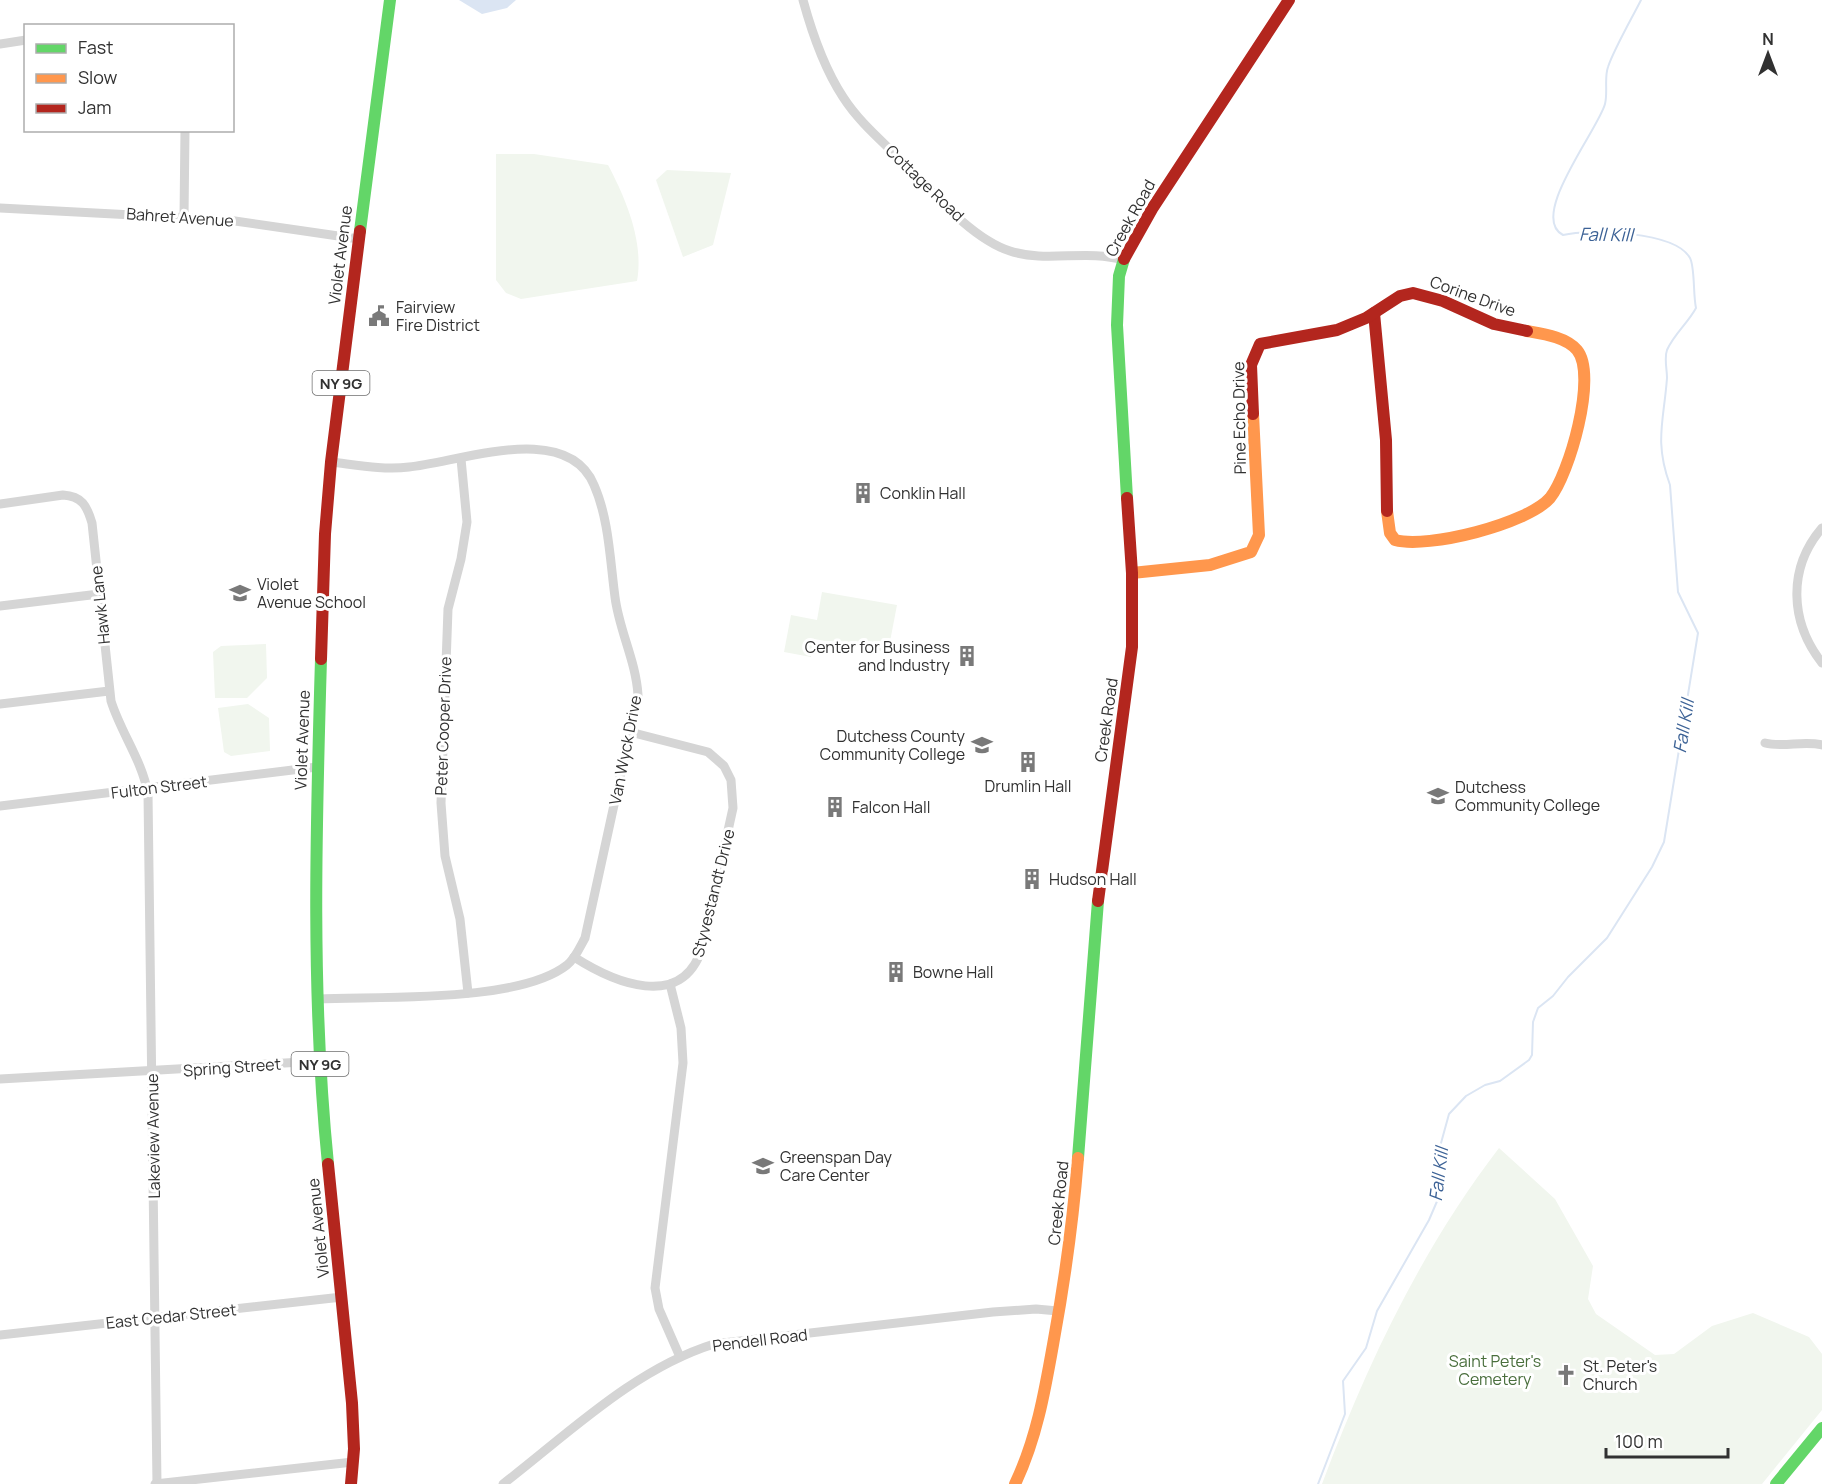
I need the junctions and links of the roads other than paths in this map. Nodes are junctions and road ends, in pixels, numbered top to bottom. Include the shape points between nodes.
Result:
1 (390, 0) edge
2 (803, 0) edge
3 (1289, 0) edge
4 (24, 40) edge
5 (0, 44) edge
6 (185, 132) edge
7 (0, 208) edge
8 (184, 217) junction
9 (359, 238) junction
10 (1123, 261) junction
11 (1374, 312) junction
12 (461, 459) junction
13 (331, 462) junction
14 (0, 504) edge
15 (1822, 528) edge
16 (1132, 573) junction
17 (99, 594) junction
18 (0, 606) edge
19 (1822, 663) edge
20 (109, 691) junction
21 (0, 704) edge
22 (630, 732) junction
23 (1765, 743) dead end
24 (1822, 745) edge
25 (317, 767) junction
26 (147, 788) junction
27 (0, 806) edge
28 (574, 957) junction
29 (670, 984) junction
30 (468, 993) junction
31 (318, 999) junction
32 (320, 1061) junction
33 (152, 1072) junction
34 (0, 1079) edge
35 (342, 1297) junction
36 (1059, 1311) junction
37 (154, 1318) junction
38 (0, 1335) edge
39 (680, 1357) junction
40 (1822, 1428) edge
41 (353, 1462) junction
42 (156, 1484) edge
43 (351, 1484) edge
44 (503, 1484) edge
45 (1015, 1484) edge
46 (1776, 1484) edge

1 - 9 street, Violet Avenue / NY 9G
2 - 10 street, Cottage Road via 822,57 847,103 978,233 999,247 1023,254 1101,256
3 - 10 street, Creek Road via 1152,209
4 - 5 street
6 - 8 street
7 - 8 street, Bahret Avenue
8 - 9 street, Bahret Avenue
9 - 13 street, Violet Avenue / NY 9G
10 - 16 street, Creek Road via 1117,284 1117,325
11 - 11 street, Corine Drive via 1390,533 1401,542 1422,542 1505,525 1531,514 1559,489 1570,460 1584,382 1579,351 1558,339 1496,326 1417,293 1397,295
11 - 16 street, Pine Echo Drive via 1334,331 1260,344 1257,348 1251,365 1259,535 1251,552 1240,558 1194,567
12 - 13 street, Van Wyck Drive via 389,468
12 - 22 street, Van Wyck Drive via 521,449 559,452 574,460 594,484 605,519 616,603 638,683
12 - 30 street, Peter Cooper Drive via 467,522 448,609 441,803 445,856 460,919
13 - 25 street, Violet Avenue / NY 9G
14 - 17 street, Hawk Lane via 63,495 80,499 92,523
15 - 19 street via 1803,558 1796,600 1808,645
16 - 36 street, Creek Road via 1132,647 1096,919 1076,1203
17 - 18 street
17 - 20 street, Hawk Lane
20 - 21 street
20 - 26 street, Hawk Lane via 118,724 142,769
22 - 28 street, Van Wyck Drive via 585,938
22 - 29 street, Styvestandt Drive via 708,752 724,766 733,787 733,808 700,956 692,969
23 - 24 street
25 - 26 street, Fulton Street
25 - 31 street, Violet Avenue / NY 9G
26 - 27 street, Fulton Street
26 - 33 street, Lakeview Avenue
28 - 29 street via 627,983 655,988
28 - 30 street, Van Wyck Drive via 569,964 533,984
29 - 39 street via 681,1028 683,1070 655,1288 659,1309
30 - 31 street, Van Wyck Drive
31 - 32 street, Violet Avenue / NY 9G
32 - 33 street, Spring Street
32 - 35 street, Violet Avenue / NY 9G
33 - 34 street, Spring Street
33 - 37 street, Lakeview Avenue
35 - 37 street, East Cedar Street
35 - 41 street, Violet Avenue / NY 9G
36 - 39 street, Pendell Road via 1009,1311 748,1338 714,1344
36 - 45 street, Creek Road via 1039,1422
37 - 38 street, East Cedar Street
37 - 42 street, Lakeview Avenue
39 - 44 street, Pendell Road via 630,1387
40 - 46 street
41 - 42 street
41 - 43 street, Violet Avenue / NY 9G

